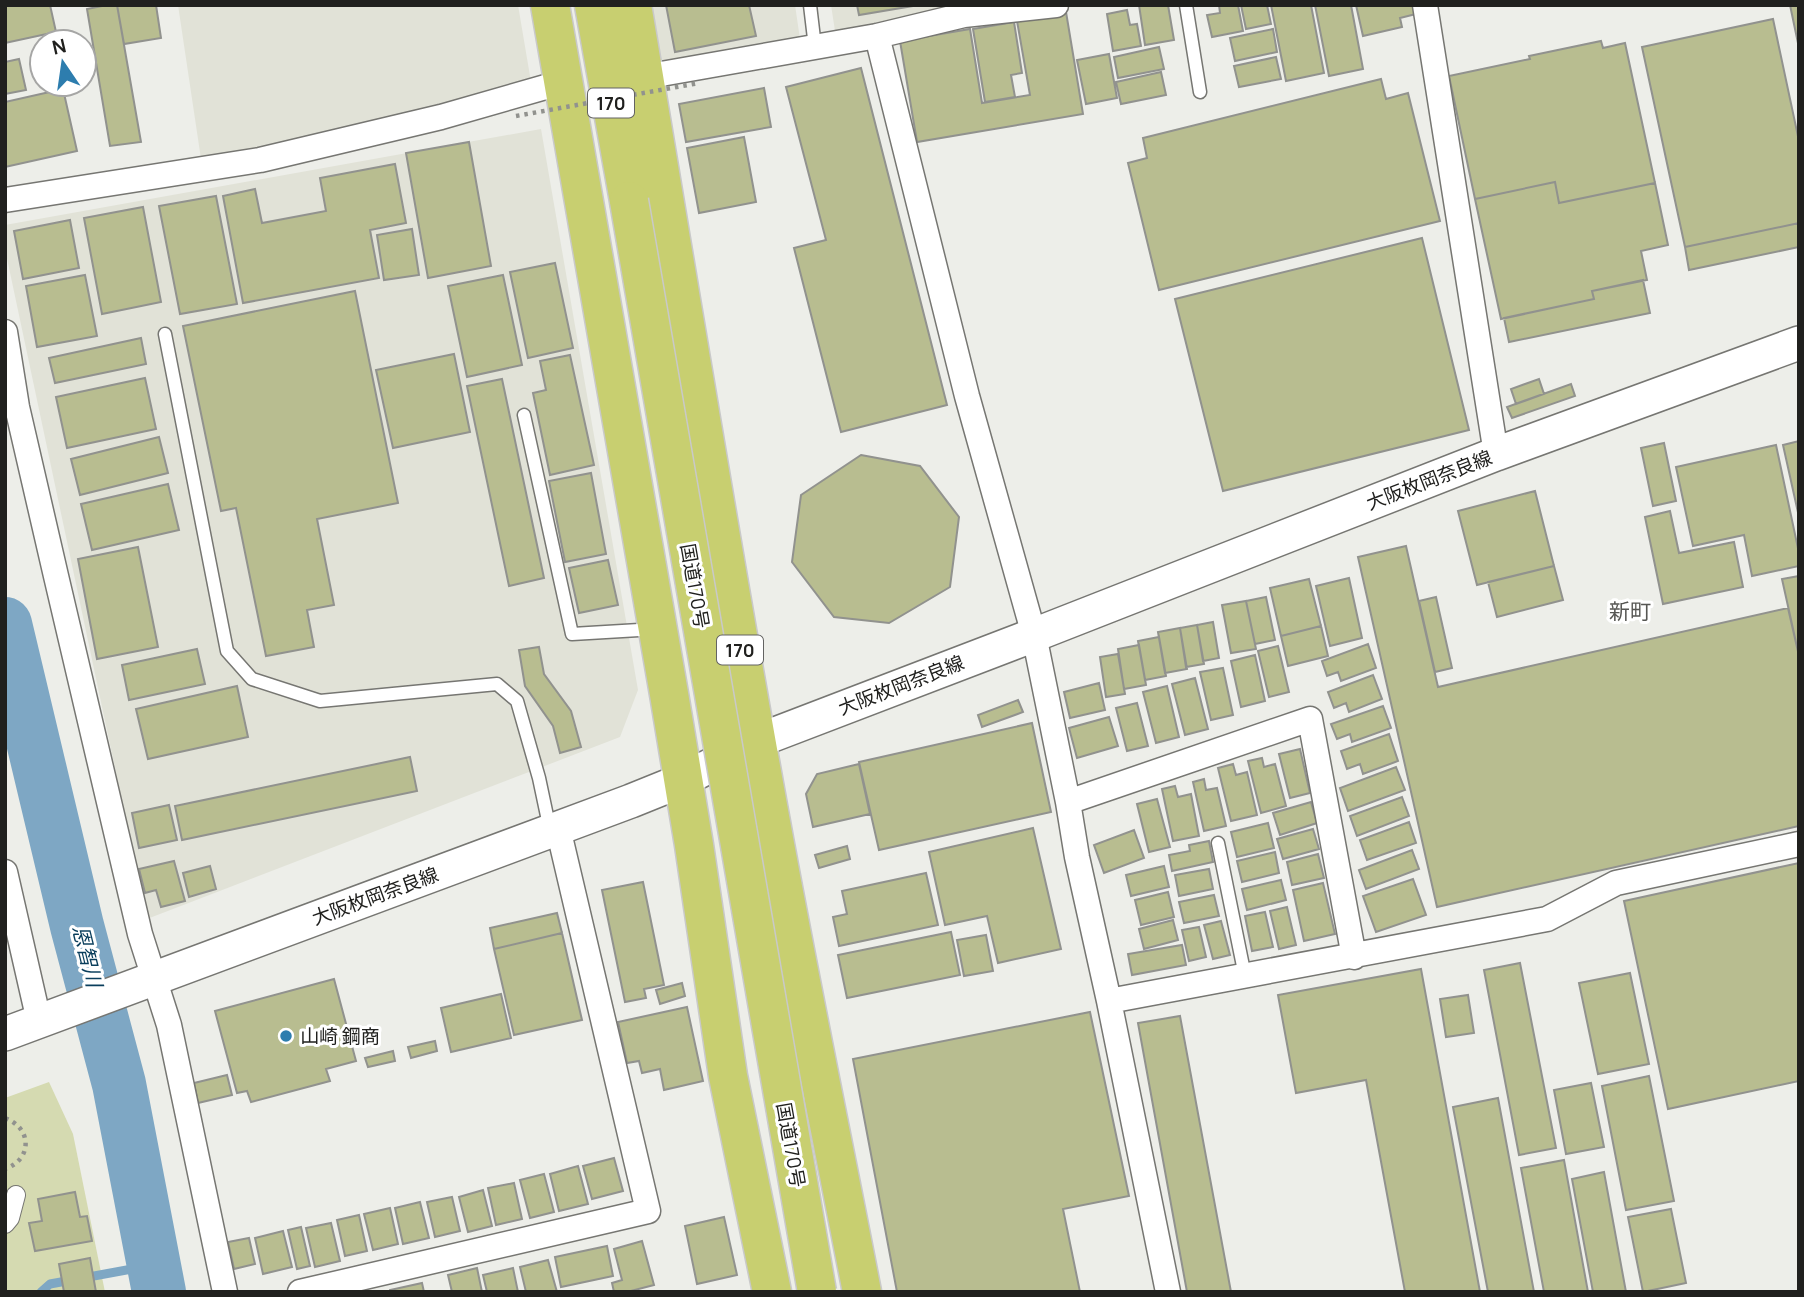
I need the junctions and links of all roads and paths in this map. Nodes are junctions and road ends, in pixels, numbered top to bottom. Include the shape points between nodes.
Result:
1 (550, 5) edge
2 (594, 5) edge
3 (632, 5) edge
4 (810, 5) edge
5 (1056, 5) edge
6 (1186, 5) edge
7 (1424, 5) edge
8 (964, 10) edge
9 (877, 36) junction
10 (815, 47) junction
11 (644, 77) junction
12 (563, 82) junction
13 (699, 83) dead end
14 (1200, 92) dead end
15 (516, 116) dead end
16 (5, 200) edge
17 (5, 331) edge
18 (165, 334) dead end
19 (1799, 343) edge
20 (524, 415) dead end
21 (1496, 454) junction
22 (658, 628) junction
23 (1034, 635) junction
24 (757, 741) junction
25 (683, 780) junction
26 (1068, 802) junction
27 (554, 830) junction
28 (1218, 843) dead end
29 (1799, 844) edge
30 (5, 872) edge
31 (1353, 957) junction
32 (1245, 976) junction
33 (147, 981) junction
34 (1109, 1001) junction
35 (50, 1017) junction
36 (5, 1034) edge
37 (5, 1118) edge
38 (5, 1168) edge
39 (16, 1195) dead end
40 (5, 1224) edge
41 (225, 1292) edge
42 (300, 1292) edge
43 (772, 1292) edge
44 (817, 1292) edge
45 (862, 1292) edge
46 (1168, 1292) edge

1 - 12 highway, 170
2 - 44 highway, 国道170号 / 170, bridge
3 - 11 highway, 170
4 - 10 lane
5 - 8 street
6 - 14 lane
7 - 21 street
8 - 9 street
9 - 10 street
9 - 23 street via 967,396
10 - 11 street
11 - 24 highway, 170
12 - 16 street via 442,117 260,160
12 - 22 highway, 170
13 - 15 path, bridge
17 - 33 street via 18,407
18 - 27 lane via 227,651 252,679 320,701 497,684 517,701
19 - 21 main road, 大阪枚岡奈良線
20 - 22 lane via 572,634
21 - 23 main road, 大阪枚岡奈良線
22 - 25 highway, 170
23 - 24 main road, 大阪枚岡奈良線
23 - 26 street
24 - 25 main road, 大阪枚岡奈良線
24 - 45 highway, 170
25 - 27 main road, 大阪枚岡奈良線
25 - 43 highway, 170 via 729,1076
26 - 31 street via 1310,719
26 - 34 street
27 - 33 main road, 大阪枚岡奈良線
27 - 42 street via 648,1211
28 - 32 lane
29 - 31 street via 1616,883 1547,919
30 - 35 street
31 - 32 street
32 - 34 street
33 - 35 main road, 大阪枚岡奈良線
33 - 41 street via 169,1025
34 - 46 street
35 - 36 main road, 大阪枚岡奈良線
37 - 38 path via 19,1126 25,1137 19,1161
39 - 40 street

